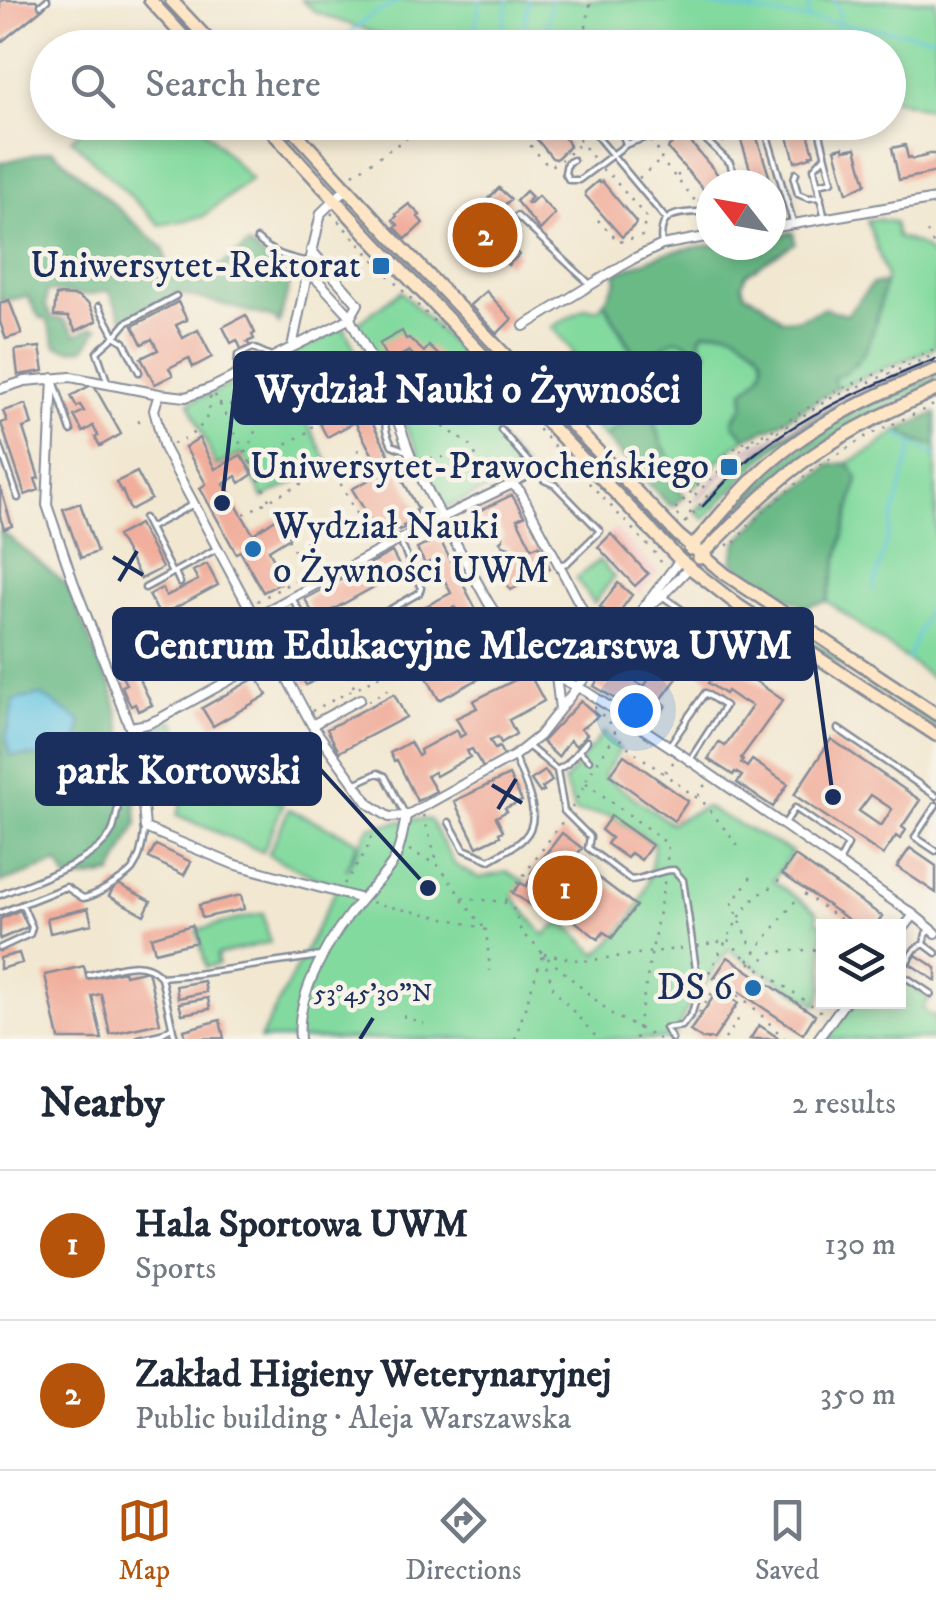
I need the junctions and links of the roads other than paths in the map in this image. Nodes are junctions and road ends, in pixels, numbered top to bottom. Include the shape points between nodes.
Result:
1 (47, 0) edge
2 (150, 0) edge
3 (170, 0) edge
4 (41, 5) dead end
5 (178, 30) edge
6 (199, 30) edge
7 (280, 140) edge
8 (303, 140) edge
9 (600, 140) edge
10 (625, 140) edge
11 (649, 140) edge
12 (706, 140) edge
13 (768, 140) edge
14 (822, 140) edge
15 (626, 144) junction
16 (613, 156) junction
17 (826, 156) junction
18 (573, 160) dead end
19 (732, 170) edge
20 (796, 173) dead end
21 (818, 184) junction
22 (347, 188) junction
23 (820, 197) junction
24 (334, 199) junction
25 (936, 200) edge
26 (696, 212) edge
27 (517, 216) dead end
28 (664, 217) junction
29 (824, 219) junction
30 (794, 225) junction
31 (786, 226) edge
32 (696, 238) edge
33 (256, 239) dead end
34 (662, 244) junction
35 (312, 250) junction
36 (309, 266) junction
37 (590, 285) junction
38 (176, 296) dead end
39 (99, 306) dead end
40 (350, 318) junction
41 (524, 326) dead end
42 (115, 336) junction
43 (292, 347) junction
44 (408, 358) dead end
45 (276, 359) junction
46 (936, 370) edge
47 (139, 372) dead end
48 (378, 373) junction
49 (237, 376) junction
50 (53, 378) junction
51 (108, 384) junction
52 (0, 389) edge
53 (936, 390) edge
54 (159, 394) junction
55 (396, 403) junction
56 (501, 430) dead end
57 (71, 431) dead end
58 (0, 446) edge
59 (410, 452) junction
60 (538, 472) junction
61 (508, 485) junction
62 (18, 498) dead end
63 (192, 505) junction
64 (144, 518) dead end
65 (442, 518) junction
66 (704, 526) junction
67 (149, 528) junction
68 (682, 528) junction
69 (400, 541) junction
70 (716, 541) junction
71 (216, 550) junction
72 (697, 551) junction
73 (684, 564) junction
74 (559, 565) junction
75 (714, 565) junction
76 (174, 572) junction
77 (180, 583) dead end
78 (145, 588) dead end
79 (662, 596) junction
80 (292, 598) junction
81 (638, 615) junction
82 (255, 618) junction
83 (608, 648) junction
84 (730, 648) dead end
85 (274, 655) junction
86 (556, 676) junction
87 (578, 687) junction
88 (362, 701) road end
89 (560, 709) junction
90 (936, 714) edge
91 (312, 725) junction
92 (131, 728) junction
93 (838, 730) dead end
94 (936, 735) edge
95 (588, 741) dead end
96 (528, 745) junction
97 (669, 746) junction
98 (579, 750) junction
99 (514, 756) junction
100 (589, 760) dead end
101 (690, 760) junction
102 (558, 770) junction
103 (354, 784) junction
104 (141, 789) junction
105 (936, 796) edge
106 (936, 805) edge
107 (406, 816) junction
108 (448, 822) dead end
109 (783, 826) junction
110 (145, 828) junction
111 (936, 851) edge
112 (838, 863) junction
113 (131, 870) junction
114 (138, 874) dead end
115 (0, 894) edge
116 (362, 899) junction
117 (22, 904) junction
118 (0, 913) edge
119 (914, 915) junction
120 (906, 925) edge
121 (933, 931) edge
122 (924, 944) junction
123 (0, 948) edge
124 (936, 954) edge
125 (320, 956) junction
126 (89, 975) dead end
127 (161, 976) junction
128 (931, 994) dead end
129 (841, 1009) edge
130 (171, 1028) junction
131 (139, 1039) edge
132 (175, 1039) edge
133 (300, 1039) edge
134 (672, 1039) edge
135 (818, 1039) edge

1 - 4 lane
2 - 5 main road
3 - 6 main road
7 - 24 main road
8 - 22 main road
9 - 16 lane
10 - 15 lane
11 - 15 lane
12 - 19 lane
13 - 30 lane
14 - 17 lane
15 - 16 lane
16 - 18 lane via 580,180 564,173
16 - 28 lane
17 - 21 lane via 814,168
17 - 21 lane via 832,181
20 - 23 lane via 798,194
21 - 23 lane
22 - 24 street
22 - 68 main road
23 - 29 lane
24 - 35 street via 321,213
24 - 73 main road
25 - 29 street
26 - 28 lane
27 - 37 lane
28 - 34 lane
29 - 30 street
30 - 31 street
32 - 34 street
33 - 36 lane
34 - 37 street
35 - 36 street
35 - 40 street via 358,304
36 - 40 street
36 - 43 street
37 - 41 street
38 - 42 lane
39 - 42 lane
40 - 43 street
40 - 48 street
42 - 47 lane
42 - 51 lane via 96,352
43 - 45 street
44 - 48 lane
45 - 49 street
45 - 49 lane via 253,348 238,355
46 - 66 main road via 811,431
48 - 55 street
49 - 54 street via 211,392
50 - 51 street
50 - 52 street
50 - 57 lane
50 - 92 street via 47,506
51 - 54 street
53 - 70 main road via 811,456
54 - 63 street via 154,410 164,448
55 - 59 street
55 - 59 lane via 384,428 392,445
56 - 60 lane
58 - 62 lane
59 - 65 street
60 - 61 lane
60 - 74 lane via 600,531
61 - 65 street
61 - 74 street via 520,491
63 - 67 lane
63 - 71 street
64 - 67 lane
65 - 69 street
65 - 86 street via 510,638
66 - 68 main road
66 - 72 main road
67 - 76 lane
68 - 72 main road
69 - 80 street
69 - 80 lane via 419,593 327,646 317,641
70 - 72 main road
70 - 75 main road
71 - 76 lane
71 - 82 street
72 - 73 main road
72 - 75 main road
73 - 79 street
73 - 81 street
73 - 94 main road
74 - 83 street
75 - 90 main road
76 - 77 lane
76 - 78 lane
79 - 81 street
79 - 84 lane
80 - 82 street
81 - 83 street
82 - 85 street
83 - 87 street
85 - 91 street
85 - 92 street
86 - 87 street
86 - 89 street
87 - 89 street
87 - 97 street
88 - 91 street
89 - 96 street
91 - 103 street
92 - 104 street
93 - 105 lane
95 - 98 lane
96 - 99 street
96 - 102 lane
97 - 101 street
97 - 101 lane via 705,693 726,706
98 - 100 lane
98 - 102 lane
99 - 107 street
99 - 108 lane via 533,810 522,841 490,860 464,848
101 - 109 street
102 - 134 lane via 564,812 590,836 588,848 631,880 667,870 683,880 696,999 682,1026 665,1028
103 - 107 street via 389,817
103 - 107 lane via 385,776
104 - 110 street
104 - 115 lane via 120,790 112,832 90,854
106 - 111 lane via 915,836
107 - 116 street via 393,862
109 - 112 street
109 - 112 lane via 795,808 848,845
110 - 113 lane
110 - 116 street via 232,864
112 - 119 street
113 - 114 lane
113 - 117 lane via 92,897 66,887
116 - 125 street
117 - 118 lane
117 - 123 lane via 30,934
119 - 120 street
119 - 121 street
121 - 122 lane
122 - 124 lane
122 - 128 lane via 902,970
125 - 127 lane
125 - 133 street via 298,1024
126 - 127 lane via 140,964
127 - 130 lane
129 - 135 street
130 - 131 lane
130 - 132 lane

